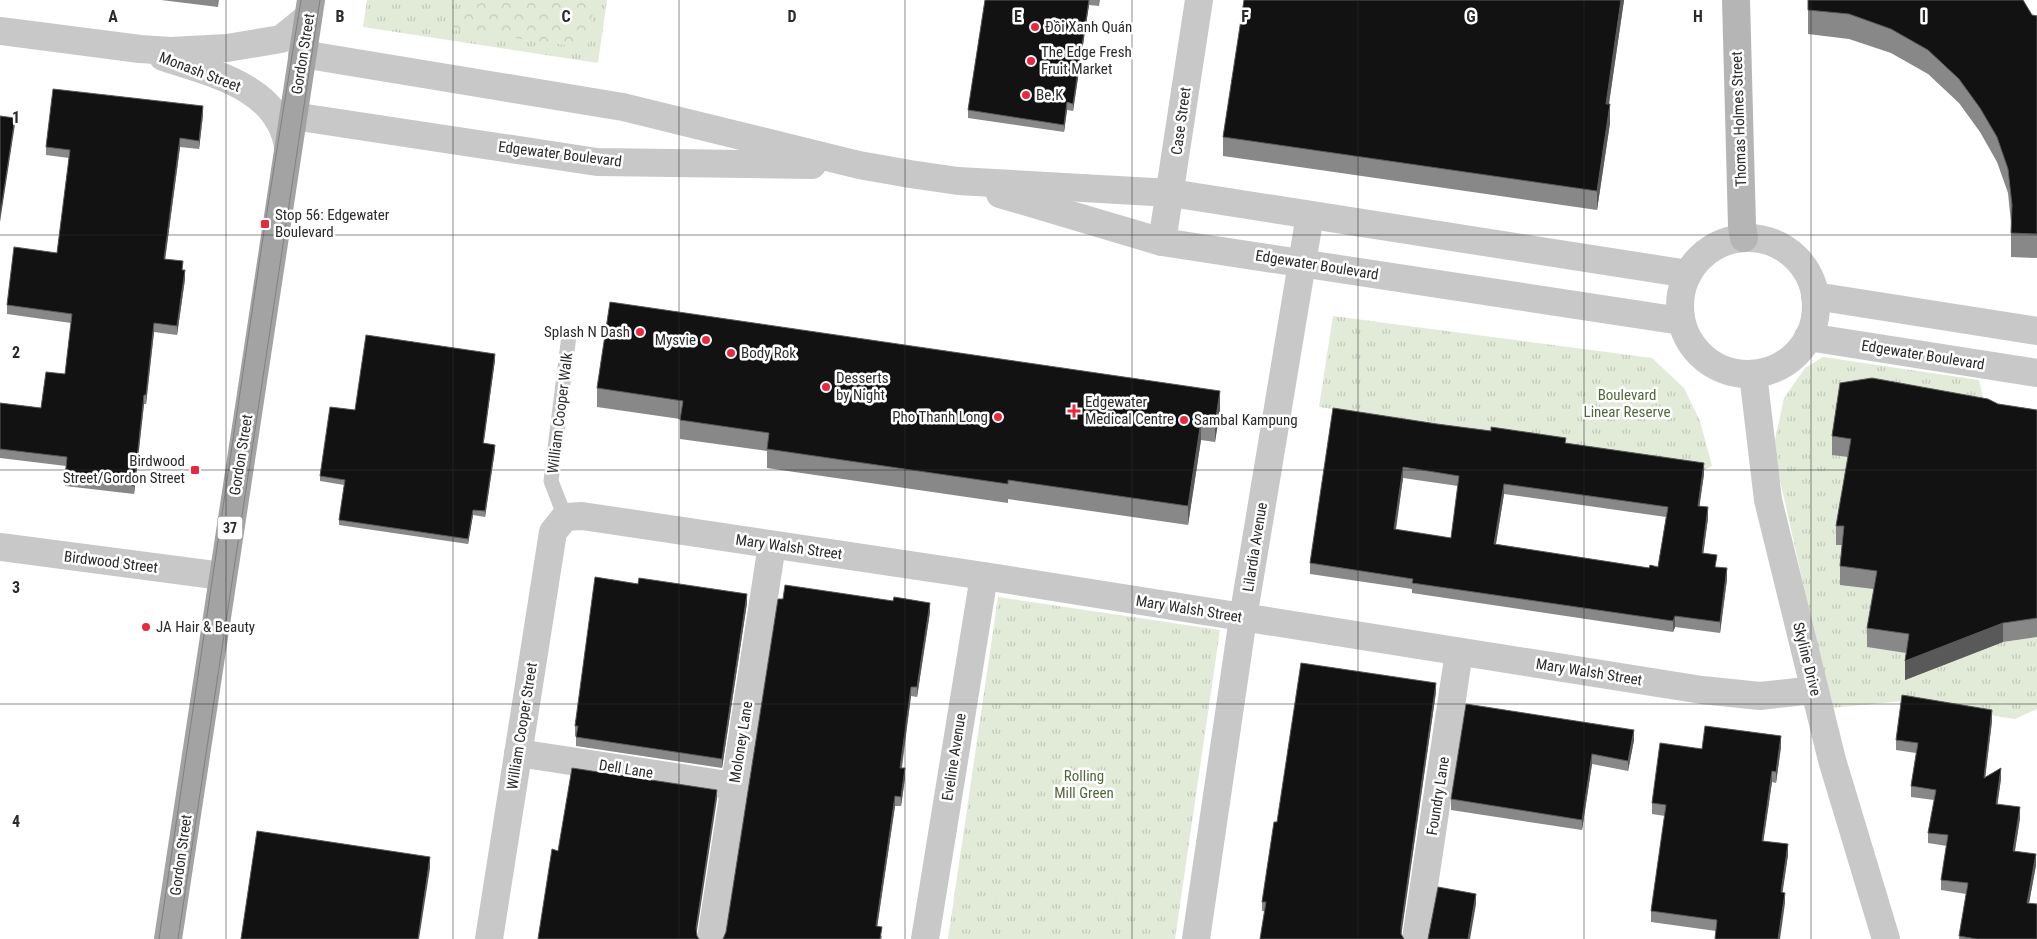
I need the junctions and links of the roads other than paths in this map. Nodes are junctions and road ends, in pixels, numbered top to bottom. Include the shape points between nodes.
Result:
1 (1199, 0) edge
2 (1736, 0) edge
3 (310, 8) edge
4 (0, 31) edge
5 (140, 49) junction
6 (302, 54) junction
7 (293, 116) junction
8 (288, 147) junction
9 (859, 165) junction
10 (958, 181) junction
11 (1171, 192) junction
12 (1310, 215) junction
13 (1744, 238) junction
14 (1162, 242) junction
15 (1302, 262) junction
16 (1688, 274) junction
17 (1815, 296) junction
18 (1681, 321) junction
19 (2037, 331) edge
20 (569, 336) dead end
21 (1808, 337) junction
22 (2037, 372) edge
23 (1752, 374) junction
24 (564, 517) junction
25 (772, 544) junction
26 (0, 547) edge
27 (222, 576) junction
28 (984, 576) junction
29 (1244, 618) junction
30 (1460, 652) junction
31 (1814, 690) junction
32 (518, 753) junction
33 (734, 786) junction
34 (168, 939) edge
35 (489, 939) edge
36 (711, 939) edge
37 (925, 939) edge
38 (1196, 939) edge
39 (1416, 939) edge
40 (1886, 939) edge

1 - 11 street, Case Street
2 - 13 street, Thomas Holmes Street
3 - 5 street, Monash Street via 281,38 257,45 171,51
3 - 6 main road, Gordon Street / 37
4 - 5 street, Monash Street
5 - 8 street, Monash Street via 231,81 258,96 279,118 286,131
6 - 7 main road, Gordon Street / 37
6 - 9 street, Edgewater Boulevard via 623,107
7 - 8 main road, Gordon Street / 37
7 - 9 street, Edgewater Boulevard via 597,162
8 - 27 main road, Gordon Street / 37
9 - 10 street, Edgewater Boulevard
10 - 11 street, Edgewater Boulevard
10 - 14 street, Edgewater Boulevard
11 - 12 street, Edgewater Boulevard
11 - 14 street, Case Street
12 - 15 street, Lilardia Avenue
12 - 16 street, Edgewater Boulevard
13 - 16 street via 1721,243 1702,256
13 - 17 street via 1764,240 1783,248 1799,261 1810,277
14 - 15 street, Edgewater Boulevard
15 - 18 street, Edgewater Boulevard
15 - 29 street, Lilardia Avenue
16 - 18 street via 1680,296
17 - 19 street
17 - 21 street via 1815,318
18 - 23 street via 1686,336 1698,352 1714,364 1732,372
20 - 24 lane, William Cooper Walk via 551,481
21 - 22 street, Edgewater Boulevard
21 - 23 street via 1794,356 1775,368
23 - 31 street, Skyline Drive via 1768,500
24 - 25 street, Mary Walsh Street via 582,516
24 - 32 street, William Cooper Street via 553,532
25 - 28 street, Mary Walsh Street
25 - 33 street, Moloney Lane
26 - 27 street, Birdwood Street
27 - 34 main road, Gordon Street / 37
28 - 29 street, Mary Walsh Street
28 - 37 street, Eveline Avenue
29 - 30 street, Mary Walsh Street
29 - 38 street, Lilardia Avenue
30 - 31 street, Mary Walsh Street via 1702,690 1760,696
30 - 39 street, Foundry Lane
31 - 40 street, Skyline Drive
32 - 33 street, Dell Lane
32 - 35 street, William Cooper Street
33 - 36 street, Moloney Lane

